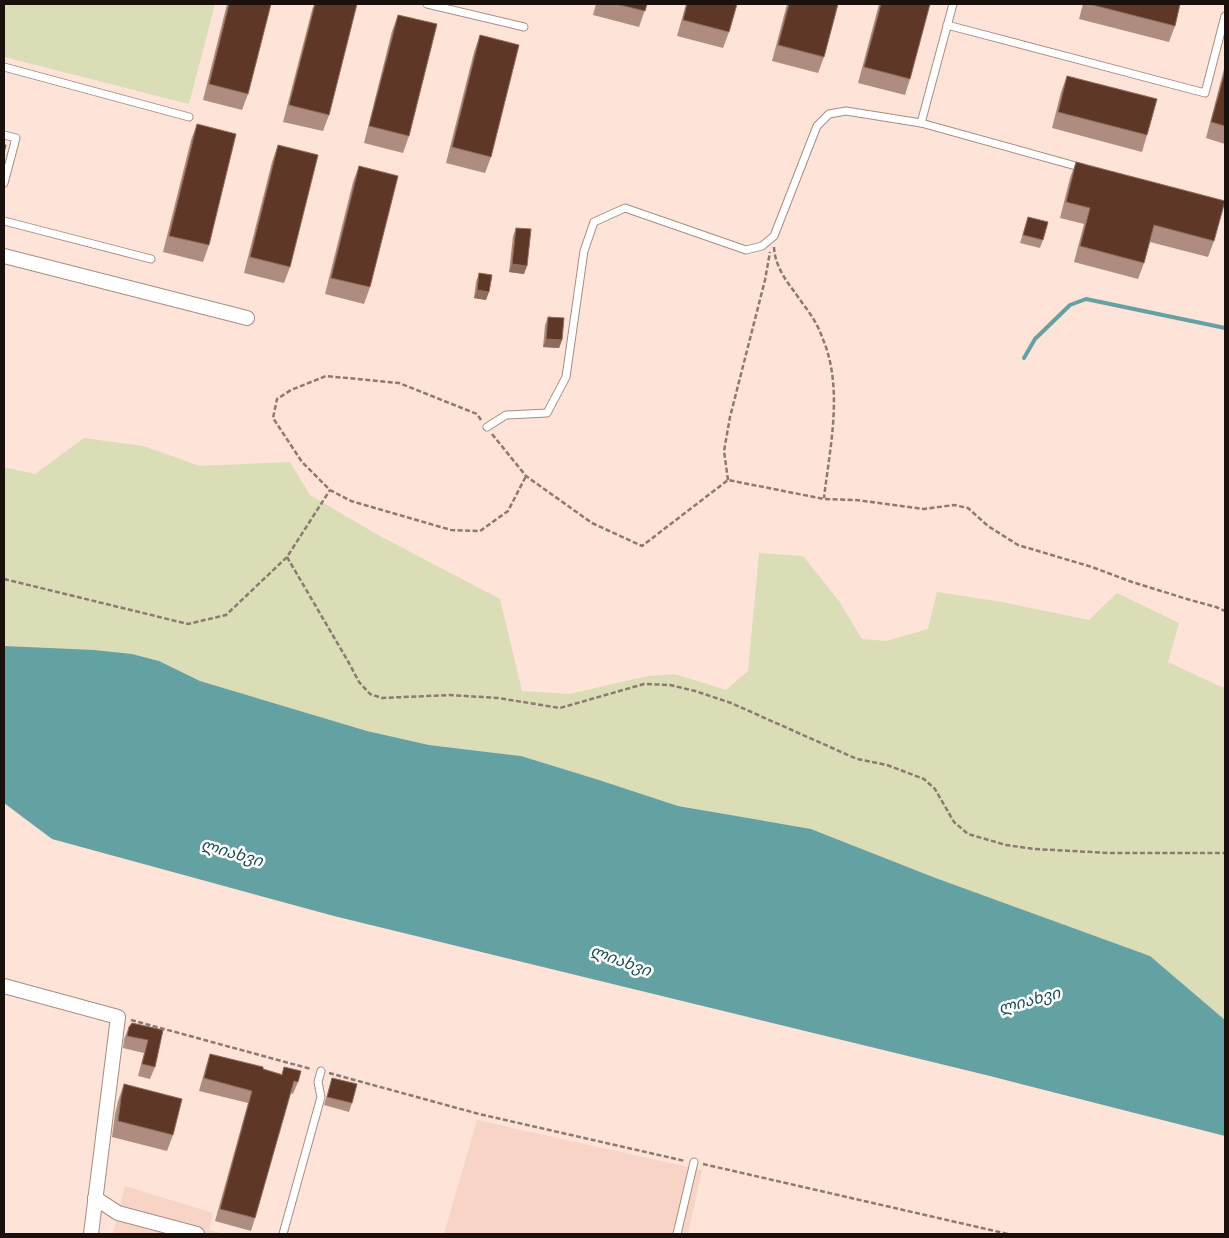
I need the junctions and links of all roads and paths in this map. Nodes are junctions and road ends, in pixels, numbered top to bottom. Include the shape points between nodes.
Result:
1 (428, 4) edge
2 (953, 4) edge
3 (1225, 16) edge
4 (947, 25) junction
5 (524, 27) dead end
6 (4, 67) edge
7 (189, 117) dead end
8 (921, 123) junction
9 (4, 134) edge
10 (1092, 171) edge
11 (4, 183) edge
12 (4, 221) edge
13 (774, 236) junction
14 (4, 256) edge
15 (151, 259) dead end
16 (247, 318) dead end
17 (487, 427) junction
18 (526, 476) junction
19 (728, 480) junction
20 (330, 490) junction
21 (824, 499) junction
22 (287, 557) junction
23 (4, 579) edge
24 (1225, 611) edge
25 (1225, 853) edge
26 (4, 986) edge
27 (118, 1017) junction
28 (322, 1072) junction
29 (694, 1162) junction
30 (95, 1198) junction
31 (91, 1234) edge
32 (197, 1234) edge
33 (283, 1234) edge
34 (677, 1234) edge
35 (1008, 1234) edge

1 - 5 lane
2 - 4 lane
3 - 4 lane via 1205,93
4 - 8 lane
6 - 7 lane
8 - 10 lane
8 - 13 lane via 846,111 829,114 818,126
9 - 11 lane via 16,138
12 - 15 lane
13 - 17 lane via 762,246 746,250 624,208 594,222 584,251 566,377 547,413 506,415
13 - 19 path via 725,442
13 - 21 path via 774,256 780,271 806,306 831,361 833,417
14 - 16 street
17 - 18 path
17 - 20 path via 477,414 398,383 326,376 317,379 277,399 273,418 302,462
18 - 19 path via 592,523 642,546
18 - 20 path via 508,510 480,532 450,530 351,500
19 - 21 path
20 - 22 path
21 - 24 path via 924,509 954,505 968,508 988,526 1018,545
22 - 23 path via 226,615 188,624
22 - 25 path via 359,682 370,694 382,698 450,695 498,698 560,708 644,684 670,685 731,703 857,759 888,765 924,779 954,822 968,834 1035,848 1109,853
26 - 27 street
27 - 28 path
27 - 30 street
28 - 29 path via 479,1114
28 - 33 lane via 318,1082 321,1097
29 - 34 lane
29 - 35 path
30 - 31 street
30 - 32 street via 118,1212

